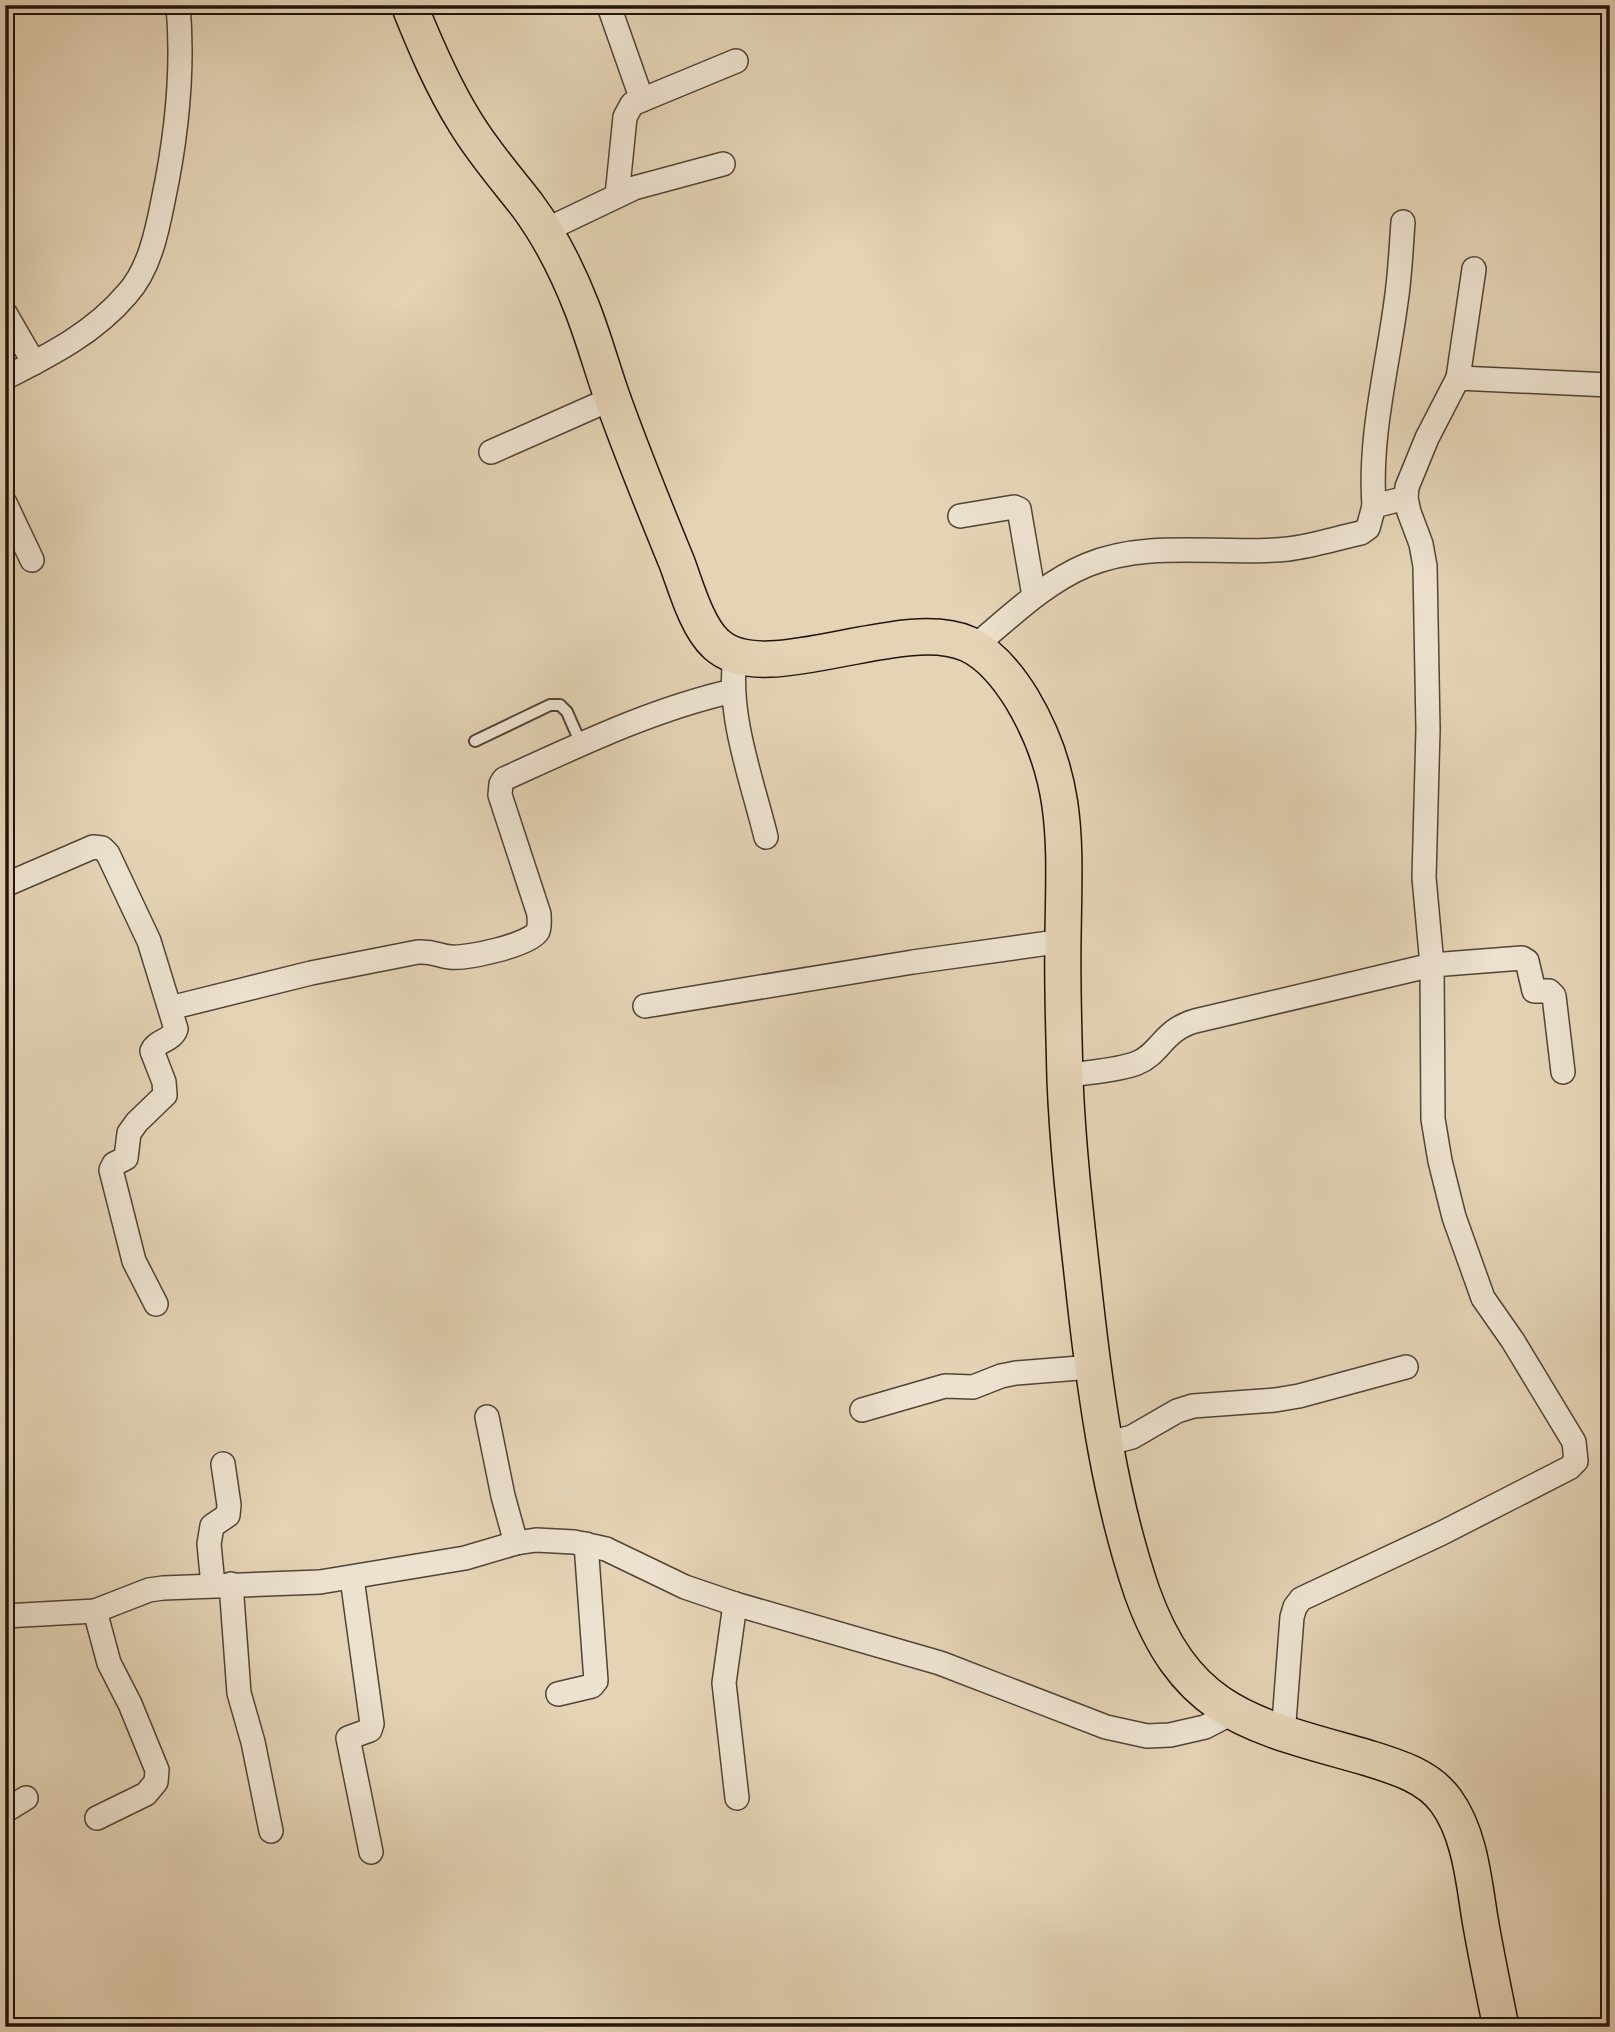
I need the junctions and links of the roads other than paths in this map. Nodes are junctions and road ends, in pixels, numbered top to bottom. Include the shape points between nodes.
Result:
1 (178, 5) edge
2 (409, 5) edge
3 (611, 12) dead end
4 (736, 61) dead end
5 (642, 100) junction
6 (723, 164) dead end
7 (617, 196) junction
8 (1403, 222) dead end
9 (544, 231) junction
10 (1474, 269) dead end
11 (5, 313) edge
12 (34, 363) junction
13 (5, 378) edge
14 (1458, 378) junction
15 (1610, 385) edge
16 (613, 398) junction
17 (491, 452) dead end
18 (1406, 498) junction
19 (5, 503) edge
20 (1374, 506) junction
21 (960, 516) dead end
22 (33, 559) dead end
23 (1034, 596) junction
24 (975, 646) junction
25 (735, 657) junction
26 (733, 691) junction
27 (475, 741) dead end
28 (581, 744) junction
29 (766, 837) dead end
30 (5, 885) edge
31 (1063, 941) junction
32 (1432, 965) junction
33 (645, 1006) dead end
34 (170, 1008) junction
35 (1563, 1072) dead end
36 (1065, 1076) junction
37 (156, 1304) dead end
38 (1092, 1367) junction
39 (1406, 1367) dead end
40 (862, 1410) dead end
41 (487, 1418) dead end
42 (1105, 1444) junction
43 (223, 1464) dead end
44 (516, 1543) junction
45 (586, 1544) junction
46 (352, 1578) junction
47 (222, 1584) junction
48 (735, 1604) junction
49 (94, 1611) junction
50 (5, 1616) edge
51 (558, 1694) dead end
52 (1232, 1713) junction
53 (1283, 1735) junction
54 (26, 1798) dead end
55 (737, 1798) dead end
56 (5, 1811) edge
57 (97, 1818) dead end
58 (271, 1831) dead end
59 (371, 1852) dead end
60 (1501, 2027) edge

1 - 12 street via 179,113 157,230 145,263 129,292 106,316 65,347
2 - 9 main road via 465,123
3 - 5 street
4 - 5 street
5 - 7 street via 632,104 625,117
6 - 7 street
7 - 9 street
8 - 20 street via 1376,427
9 - 16 main road via 583,309
10 - 14 street
11 - 12 street
12 - 13 street
14 - 15 street
14 - 18 street via 1427,438
16 - 17 street
16 - 25 main road via 702,626 716,645
18 - 20 street
18 - 32 street via 1425,566 1428,730 1424,878
19 - 22 street
20 - 23 street via 1368,528 1361,533 1290,549 1139,551 1084,567
21 - 23 street via 1019,509
23 - 24 street
24 - 25 main road via 922,637 780,658
24 - 31 main road via 1021,697 1050,761 1063,820
25 - 26 street
26 - 28 street via 688,701
26 - 29 street
27 - 28 lane via 550,705 560,705
28 - 34 street via 501,784 500,795 539,914 539,928 531,938 518,945 450,957 418,952
30 - 34 street via 93,847 102,848 149,941
31 - 33 street
31 - 36 main road
32 - 35 street via 1525,959 1534,992 1549,991 1554,996
32 - 36 street via 1188,1023 1172,1031 1137,1063
32 - 53 street via 1433,1119 1454,1217 1483,1298 1574,1442 1576,1461 1442,1533 1301,1598 1292,1617
34 - 37 street via 175,1033 152,1051 165,1095 129,1133 126,1158 111,1170 134,1261
36 - 38 main road
38 - 40 street via 1016,1374 973,1387 945,1386
38 - 42 main road
39 - 42 street via 1299,1396 1193,1406 1132,1437
41 - 44 street
42 - 52 main road via 1139,1581 1158,1628 1176,1661 1201,1691
43 - 47 street via 228,1516 212,1526 210,1535
44 - 45 street via 558,1540
44 - 46 street via 465,1558
45 - 48 street
45 - 51 street via 597,1681
46 - 47 street
46 - 59 street via 372,1724 370,1730 348,1738
47 - 49 street via 149,1590
47 - 58 street via 239,1693
48 - 52 street via 940,1663 1106,1727 1147,1736 1205,1727
48 - 55 street via 724,1683
49 - 50 street
49 - 57 street via 109,1663 157,1770 156,1782 146,1794
52 - 53 main road
53 - 60 main road via 1412,1774 1435,1788 1448,1804 1460,1824 1468,1855
54 - 56 street

